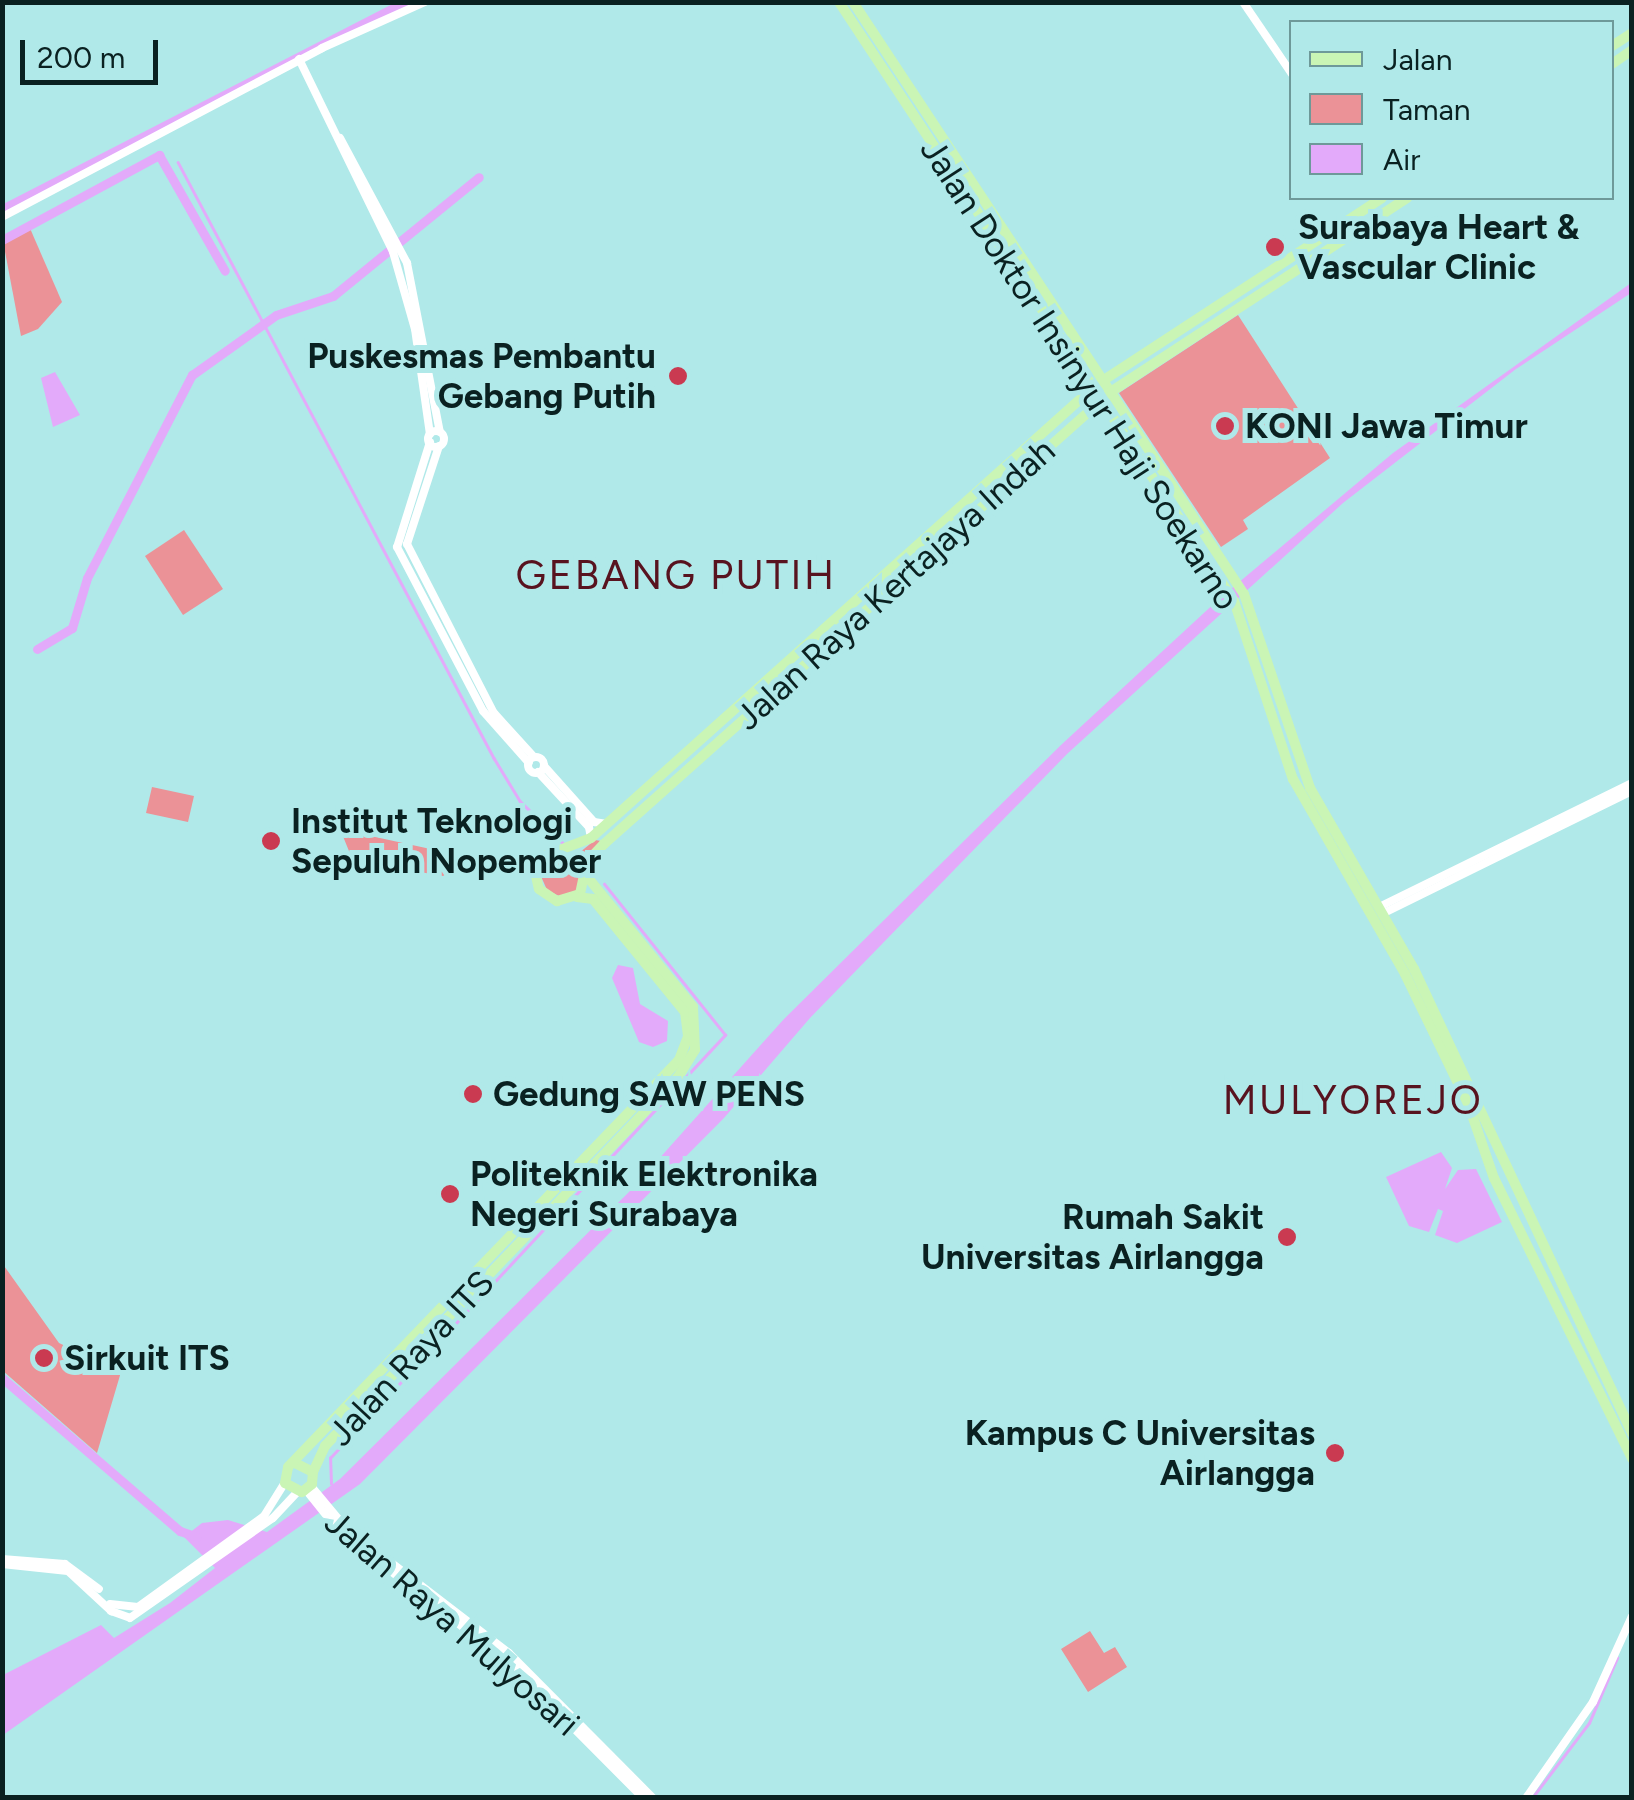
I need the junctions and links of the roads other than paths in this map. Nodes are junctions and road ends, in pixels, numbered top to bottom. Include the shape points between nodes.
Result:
1 (424, 2) edge
2 (1243, 2) edge
3 (850, 9) edge
4 (299, 60) junction
5 (1289, 70) edge
6 (1375, 200) edge
7 (1404, 200) edge
8 (2, 217) edge
9 (1242, 289) junction
10 (1226, 299) junction
11 (1249, 301) junction
12 (1235, 311) junction
13 (1100, 382) junction
14 (1108, 394) junction
15 (1178, 487) junction
16 (1182, 519) junction
17 (1200, 524) junction
18 (937, 526) junction
19 (946, 536) junction
20 (1212, 563) junction
21 (1232, 585) junction
22 (768, 678) junction
23 (778, 688) junction
24 (541, 769) junction
25 (1632, 783) edge
26 (1632, 790) edge
27 (600, 835) junction
28 (1510, 847) junction
29 (1341, 853) junction
30 (588, 876) junction
31 (576, 898) junction
32 (1381, 910) junction
33 (654, 966) junction
34 (1410, 972) junction
35 (380, 1383) junction
36 (1632, 1433) edge
37 (1632, 1459) edge
38 (295, 1462) junction
39 (313, 1472) junction
40 (285, 1483) junction
41 (308, 1491) junction
42 (258, 1525) junction
43 (2, 1562) edge
44 (1632, 1616) edge
45 (580, 1729) junction
46 (643, 1798) edge
47 (653, 1798) edge
48 (1526, 1798) edge

1 - 4 main road
2 - 5 main road
3 - 13 main road, Jalan Doktor Insinyur Haji Soekarno
4 - 8 main road
4 - 24 main road via 340,152 398,250 420,328 435,439 407,544 494,727
6 - 9 main road, Jalan Raya Kertajaya Indah
7 - 11 main road, Jalan Raya Kertajaya Indah
9 - 10 main road, Jalan Raya Kertajaya Indah
9 - 11 main road
10 - 12 main road
10 - 13 main road, Jalan Raya Kertajaya Indah
11 - 12 main road, Jalan Raya Kertajaya Indah
12 - 14 main road, Jalan Raya Kertajaya Indah
13 - 14 main road, Jalan Doktor Insinyur Haji Soekarno
13 - 18 main road, Jalan Raya Kertajaya Indah
14 - 15 main road, Jalan Doktor Insinyur Haji Soekarno
14 - 16 main road, Jalan Doktor Insinyur Haji Soekarno
14 - 19 main road, Jalan Raya Kertajaya Indah
15 - 16 main road via 1188,512
15 - 17 main road, Jalan Doktor Insinyur Haji Soekarno
16 - 20 main road, Jalan Doktor Insinyur Haji Soekarno
17 - 20 main road via 1194,530
17 - 21 main road, Jalan Doktor Insinyur Haji Soekarno
18 - 19 main road
18 - 22 main road, Jalan Raya Kertajaya Indah
19 - 23 main road, Jalan Raya Kertajaya Indah
20 - 21 main road, Jalan Doktor Insinyur Haji Soekarno
21 - 29 main road, Jalan Doktor Insinyur Haji Soekarno
22 - 23 main road
22 - 27 main road, Jalan Raya Kertajaya Indah
23 - 27 main road, Jalan Raya Kertajaya Indah
24 - 27 main road
24 - 27 main road
25 - 28 main road
26 - 28 main road
27 - 30 main road, Jalan Raya Kertajaya Indah
27 - 31 main road via 548,853 536,872 544,895
28 - 32 main road
29 - 32 main road, Jalan Doktor Insinyur Haji Soekarno
29 - 34 main road, Jalan Doktor Insinyur Haji Soekarno
30 - 31 main road
30 - 33 main road, Jalan Raya ITS
31 - 33 main road, Jalan Raya ITS via 590,896
32 - 34 main road, Jalan Doktor Insinyur Haji Soekarno
33 - 35 main road, Jalan Raya ITS via 685,1012 685,1047 671,1073
34 - 36 main road, Jalan Doktor Insinyur Haji Soekarno
34 - 37 main road, Jalan Doktor Insinyur Haji Soekarno via 1501,1192
35 - 38 main road, Jalan Raya ITS
35 - 39 main road, Jalan Raya ITS via 325,1446
38 - 39 main road
38 - 40 main road, Jalan Raya ITS
39 - 41 main road
40 - 41 main road
40 - 42 main road
41 - 42 main road
41 - 45 main road, Jalan Raya Mulyosari
42 - 43 main road via 130,1618 111,1611 68,1572
44 - 48 main road via 1592,1702
45 - 46 main road, Jalan Raya Mulyosari
45 - 47 main road, Jalan Raya Mulyosari

